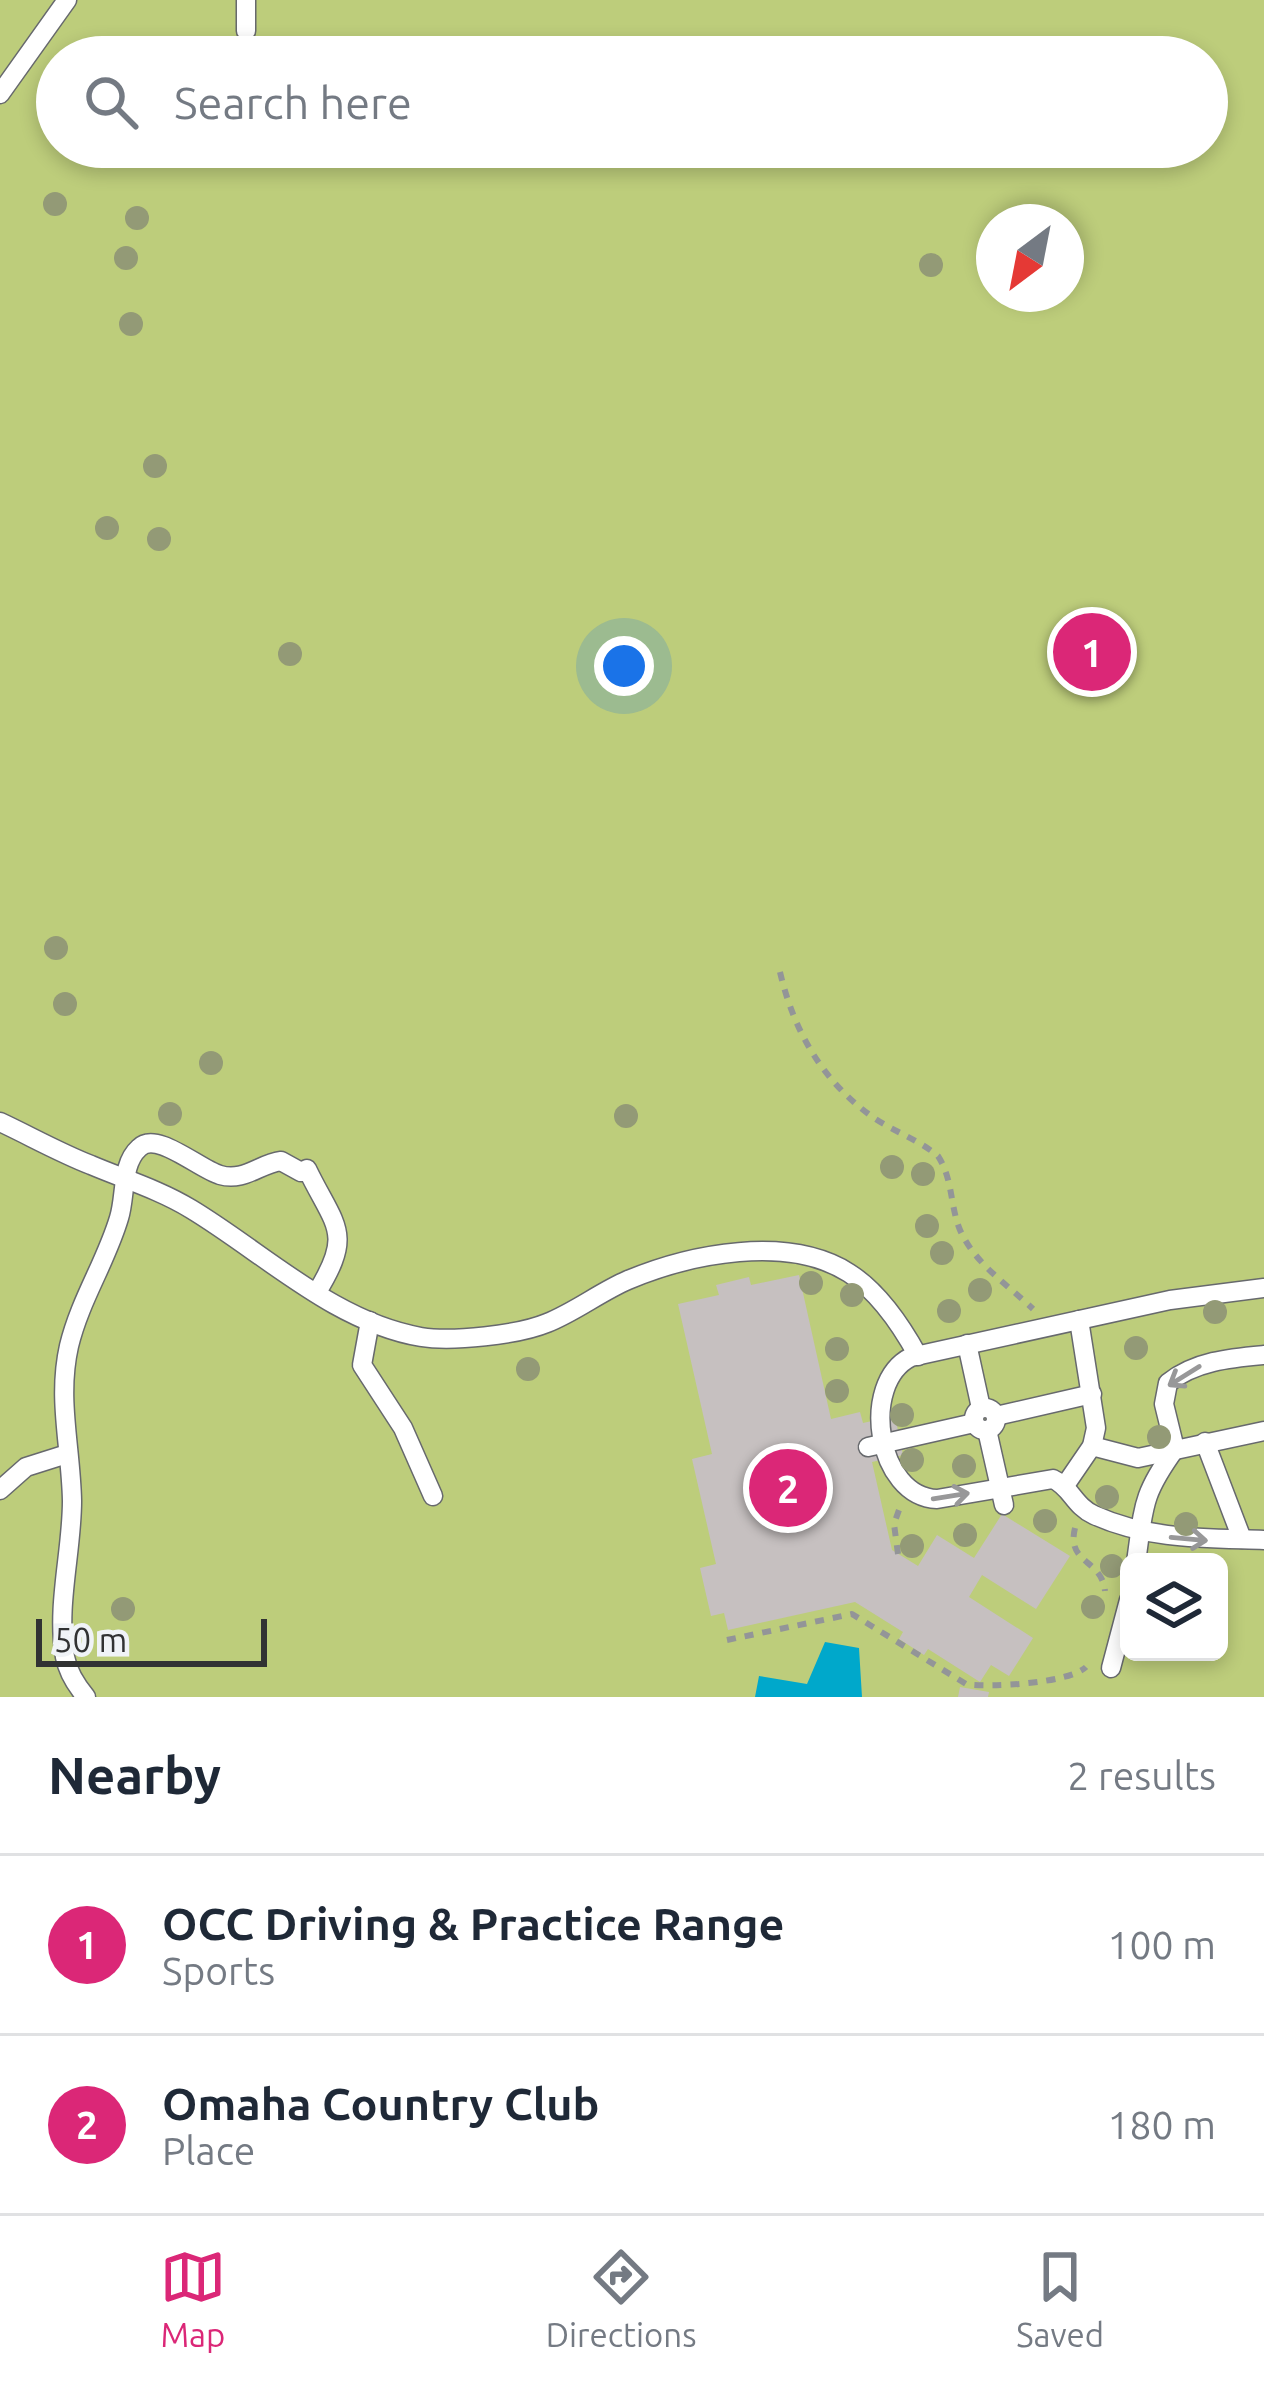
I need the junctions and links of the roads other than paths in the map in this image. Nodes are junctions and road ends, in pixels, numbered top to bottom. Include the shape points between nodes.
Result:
1 (68, 0) edge
2 (246, 0) edge
3 (246, 31) dead end
4 (42, 36) edge
5 (36, 44) edge
6 (0, 94) edge
7 (0, 1122) edge
8 (179, 1155) junction
9 (125, 1179) junction
10 (162, 1194) junction
11 (1264, 1288) edge
12 (317, 1292) junction
13 (1079, 1320) junction
14 (370, 1321) junction
15 (967, 1344) junction
16 (1264, 1355) edge
17 (918, 1356) junction
18 (1093, 1394) junction
19 (984, 1419) junction
20 (1264, 1431) edge
21 (1205, 1442) junction
22 (877, 1444) junction
23 (1092, 1446) junction
24 (1175, 1449) junction
25 (67, 1454) junction
26 (1066, 1484) junction
27 (0, 1490) edge
28 (433, 1496) dead end
29 (1002, 1496) junction
30 (1138, 1527) junction
31 (1242, 1539) junction
32 (1264, 1540) edge
33 (1137, 1553) edge
34 (1120, 1634) edge
35 (1111, 1668) dead end
36 (86, 1697) edge

1 - 4 lane
2 - 3 lane
5 - 6 lane
7 - 9 lane
8 - 9 lane via 157,1142 142,1144
8 - 10 lane
8 - 12 lane via 228,1177 281,1161 307,1169 340,1240
9 - 10 lane
9 - 25 lane via 117,1226 69,1347
10 - 12 lane
11 - 13 lane
12 - 14 lane
13 - 15 lane
13 - 18 lane
14 - 17 lane via 426,1338 529,1328 690,1258 760,1252 819,1260 854,1276
14 - 28 lane via 366,1377 404,1428
15 - 17 lane
15 - 19 lane
16 -> 24 lane via 1192,1368 1168,1382 1164,1404
17 - 22 lane via 886,1380
18 - 19 lane
18 - 23 lane
19 - 22 lane
19 - 29 lane
20 - 21 lane
21 - 24 lane
21 - 31 lane
22 -> 29 lane via 918,1496
23 - 24 lane via 1133,1458
23 - 26 lane
24 - 30 lane via 1147,1492
25 - 27 lane via 26,1467
25 - 36 lane via 64,1653
26 - 29 lane via 1043,1480
26 - 30 lane via 1082,1509
30 -> 31 lane via 1173,1538
30 - 33 lane
31 - 32 lane
34 - 35 lane

